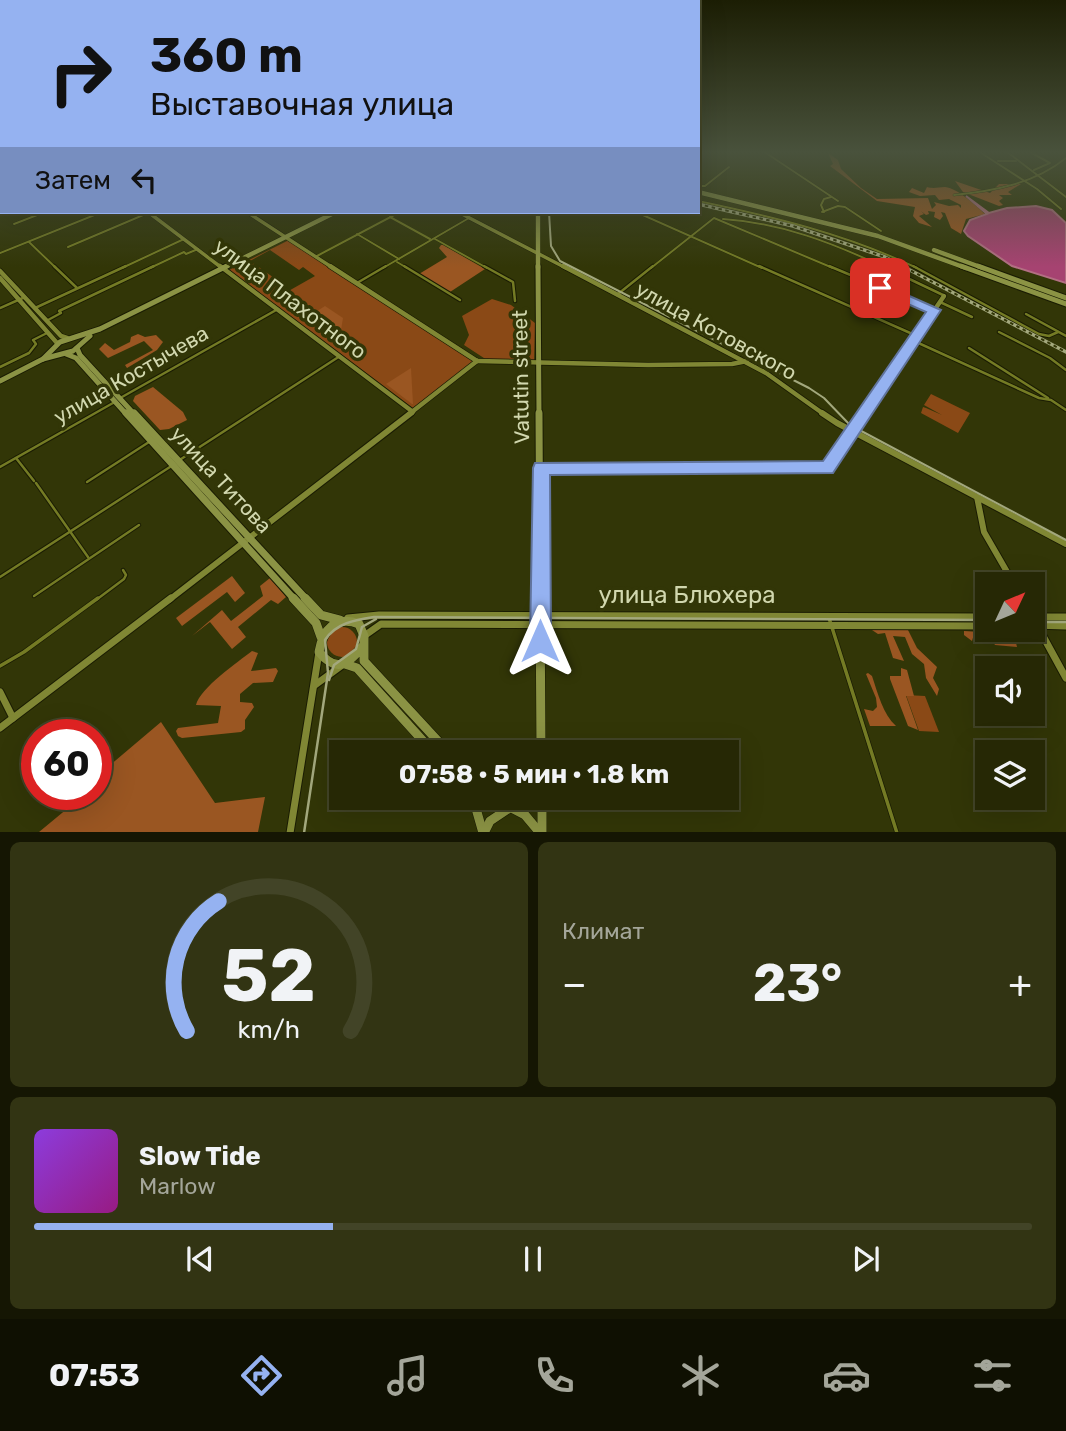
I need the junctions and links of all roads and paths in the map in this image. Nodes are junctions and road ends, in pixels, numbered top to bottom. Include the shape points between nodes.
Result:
1 (701, 190) edge
2 (820, 190) edge
3 (987, 190) edge
4 (1036, 190) edge
5 (954, 195) dead end
6 (831, 197) junction
7 (700, 201) edge
8 (838, 201) dead end
9 (1060, 209) dead end
10 (40, 214) edge
11 (94, 214) edge
12 (143, 214) edge
13 (151, 214) edge
14 (250, 214) edge
15 (332, 214) edge
16 (396, 214) edge
17 (462, 214) edge
18 (537, 214) edge
19 (640, 214) edge
20 (390, 217) junction
21 (470, 218) junction
22 (719, 220) junction
23 (13, 224) dead end
24 (881, 231) dead end
25 (357, 234) junction
26 (690, 236) junction
27 (287, 237) junction
28 (184, 239) junction
29 (433, 239) junction
30 (29, 242) junction
31 (68, 247) dead end
32 (198, 249) junction
33 (0, 253) edge
34 (538, 253) junction
35 (317, 256) junction
36 (397, 260) junction
37 (223, 268) junction
38 (0, 271) edge
39 (0, 278) edge
40 (357, 283) junction
41 (77, 288) junction
42 (618, 293) junction
43 (944, 296) joint
44 (22, 298) junction
45 (460, 300) dead end
46 (515, 301) dead end
47 (1066, 301) edge
48 (940, 302) junction
49 (0, 308) edge
50 (35, 308) junction
51 (278, 309) junction
52 (934, 310) junction
53 (1026, 314) dead end
54 (972, 317) dead end
55 (46, 320) junction
56 (100, 329) junction
57 (50, 332) junction
58 (999, 332) dead end
59 (1058, 332) junction
60 (1066, 336) edge
61 (67, 337) junction
62 (916, 339) junction
63 (57, 343) junction
64 (79, 346) junction
65 (969, 348) dead end
66 (727, 351) junction
67 (55, 353) junction
68 (66, 354) junction
69 (78, 356) junction
70 (340, 356) junction
71 (477, 361) junction
72 (747, 361) junction
73 (539, 364) junction
74 (715, 364) junction
75 (0, 368) edge
76 (1066, 370) edge
77 (0, 380) edge
78 (118, 400) junction
79 (1051, 400) junction
80 (1066, 410) edge
81 (413, 412) junction
82 (852, 432) junction
83 (152, 441) junction
84 (16, 458) junction
85 (176, 462) junction
86 (0, 467) edge
87 (541, 468) junction
88 (87, 482) dead end
89 (977, 497) junction
90 (139, 525) dead end
91 (69, 531) junction
92 (247, 539) junction
93 (1066, 544) edge
94 (89, 559) junction
95 (123, 570) dead end
96 (1007, 572) edge
97 (0, 577) edge
98 (34, 596) dead end
99 (540, 615) junction
100 (828, 615) junction
101 (975, 617) edge
102 (1066, 617) edge
103 (342, 619) junction
104 (1045, 619) edge
105 (1045, 622) edge
106 (540, 624) junction
107 (831, 625) junction
108 (975, 625) edge
109 (1066, 625) edge
110 (364, 636) junction
111 (321, 637) junction
112 (1045, 640) edge
113 (363, 646) junction
114 (319, 652) junction
115 (343, 665) junction
116 (0, 666) edge
117 (1066, 678) edge
118 (315, 685) junction
119 (0, 692) edge
120 (13, 718) junction
121 (0, 728) edge
122 (422, 740) edge
123 (437, 740) edge
124 (541, 740) edge
125 (477, 810) edge
126 (507, 810) edge
127 (521, 810) edge
128 (542, 810) edge
129 (290, 832) edge
130 (484, 832) edge
131 (541, 832) edge
132 (897, 832) edge

1 - 47 main road via 871,233
2 - 6 street
3 - 5 street
4 - 9 street
6 - 8 street
6 - 24 street via 824,199 823,212 845,207
7 - 59 street via 850,239 927,271 1039,334
10 - 23 street
11 - 30 street
12 - 31 street
13 - 28 street, улица Плахотного
14 - 27 street
15 - 27 main road
16 - 20 street
17 - 21 street, улица Котовского
18 - 34 main road, Vatutin street
19 - 26 street
20 - 25 street
20 - 29 street
21 - 29 street
21 - 34 street, улица Котовского
22 - 26 street via 714,218
22 - 43 street via 739,218 826,242
22 - 52 street
25 - 35 street
25 - 36 street
26 - 42 street
26 - 62 street
27 - 35 street
27 - 37 main road
28 - 32 street, улица Плахотного
28 - 41 street
29 - 36 street
29 - 46 street via 513,282
30 - 33 street
30 - 41 street
32 - 37 street, улица Плахотного
32 - 55 street
34 - 42 street, улица Котовского
34 - 73 main road, Vatutin street
35 - 40 street
36 - 40 street
36 - 45 street
37 - 51 street, улица Плахотного
37 - 56 main road
38 - 44 street
39 - 44 street
40 - 71 street
41 - 50 street
42 - 66 main road, улица Котовского
43 - 48 street
44 - 49 street
44 - 50 street
44 - 57 street
48 - 52 street
48 - 54 street
50 - 55 street
51 - 70 street, улица Плахотного
51 - 78 street, улица Костычева
52 - 62 street
53 - 59 street
55 - 61 street
56 - 61 main road
56 - 64 main road
57 - 63 street
57 - 75 street via 33,340 36,344 29,353
58 - 76 street via 1047,355
59 - 60 street
61 - 63 main road
61 - 64 main road
62 - 79 street
62 - 82 street
63 - 67 main road
64 - 68 main road
64 - 69 main road
65 - 79 street
66 - 72 street, улица Котовского
66 - 74 street
67 - 68 main road
67 - 77 main road
68 - 69 main road
69 - 78 main road, улица Титова
70 - 81 street, улица Плахотного
70 - 85 street
71 - 73 street
71 - 81 street
72 - 74 street
72 - 82 street, улица Котовского
73 - 74 street
73 - 87 main road, Vatutin street
78 - 83 main road, улица Титова
78 - 84 street, улица Костычева
78 - 85 main road, улица Титова
79 - 80 street
81 - 92 street
82 - 87 street via 827,468
82 - 89 street, улица Котовского
83 - 85 main road, улица Титова
83 - 88 street
84 - 86 street, улица Костычева
84 - 91 street
85 - 91 street
85 - 92 main road, улица Титова
87 - 99 main road, Vatutin street
89 - 93 street, улица Котовского
89 - 96 street via 978,516
90 - 94 street
91 - 94 street
91 - 97 street
92 - 103 main road, улица Титова via 321,615
92 - 111 main road, улица Титова via 316,624
92 - 120 street
94 - 98 street
95 - 116 street via 124,579
99 - 100 street, улица Блюхера
99 - 103 street, улица Блюхера
99 - 106 main road, Vatutin street
100 - 101 street, улица Блюхера
100 - 107 street
102 - 104 street
103 - 110 main road via 359,624
103 - 111 main road
105 - 109 street
106 - 107 street, улица Блюхера
106 - 110 street, улица Блюхера via 381,624
106 - 124 main road, Vatutin street
107 - 108 street, улица Блюхера
107 - 132 street
110 - 113 main road
111 - 114 main road
112 - 117 street
113 - 115 main road
113 - 123 main road via 364,661
114 - 115 main road via 327,662
114 - 118 street
115 - 118 street
115 - 122 main road via 359,670
118 - 129 street
119 - 120 main road
120 - 121 street
125 - 130 main road
126 - 130 main road
127 - 131 main road
128 - 131 main road

